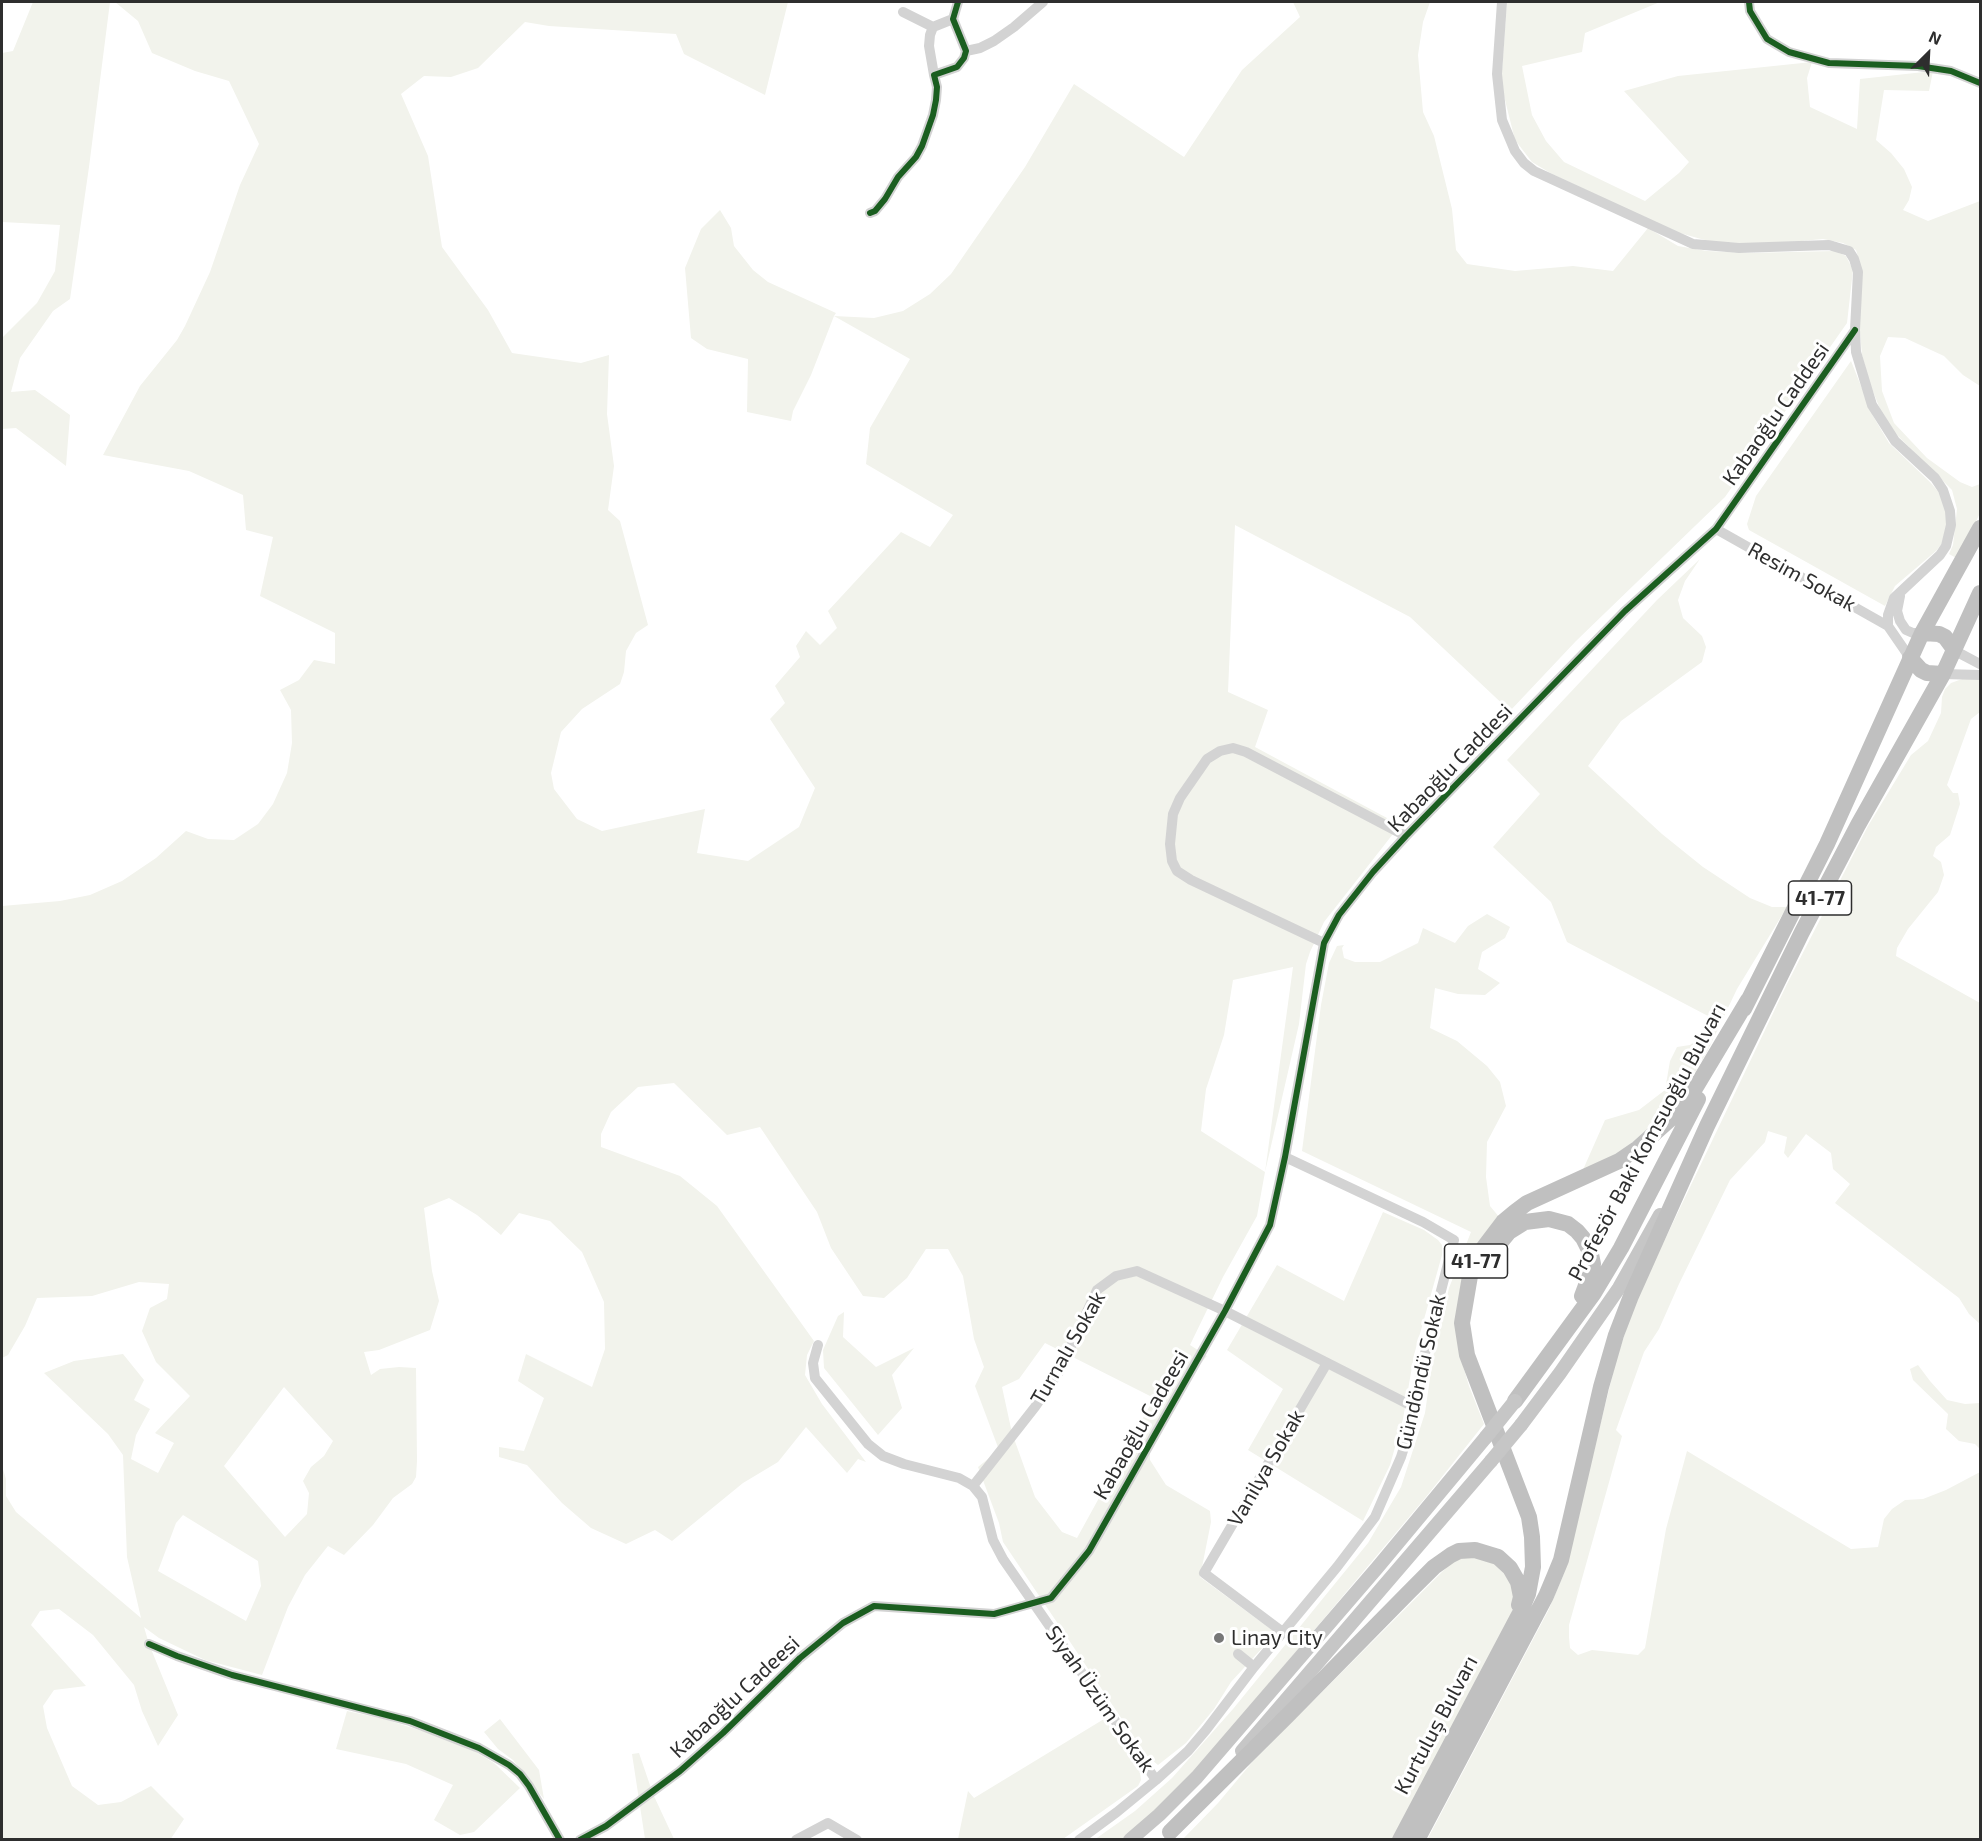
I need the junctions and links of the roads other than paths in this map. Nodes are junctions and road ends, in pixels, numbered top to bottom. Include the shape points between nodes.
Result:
1 (958, 2) edge
2 (1043, 2) edge
3 (1502, 2) edge
4 (1749, 2) edge
5 (903, 12) dead end
6 (953, 18) junction
7 (933, 27) junction
8 (966, 51) junction
9 (934, 75) junction
10 (1980, 83) edge
11 (870, 213) dead end
12 (1855, 330) junction
13 (1980, 528) edge
14 (1716, 529) junction
15 (1904, 587) junction
16 (1980, 593) edge
17 (1888, 626) junction
18 (1922, 633) junction
19 (1953, 648) junction
20 (1910, 658) junction
21 (1980, 664) edge
22 (1943, 674) junction
23 (1980, 675) edge
24 (1406, 836) junction
25 (1324, 943) junction
26 (1748, 1000) junction
27 (1707, 1126) junction
28 (1286, 1157) junction
29 (1225, 1311) junction
30 (818, 1345) dead end
31 (1327, 1363) junction
32 (1515, 1401) junction
33 (1414, 1407) junction
34 (973, 1486) junction
35 (1033, 1603) junction
36 (1284, 1633) junction
37 (1517, 1635) junction
38 (149, 1644) dead end
39 (1238, 1654) dead end
40 (1254, 1667) junction
41 (1156, 1780) junction
42 (1166, 1836) edge
43 (560, 1839) edge
44 (580, 1839) edge
45 (796, 1839) edge
46 (857, 1839) edge
47 (1079, 1839) edge
48 (1130, 1839) edge
49 (1400, 1839) edge
50 (1417, 1839) edge

1 - 6 street
2 - 8 street via 994,41
3 - 12 street, Kabaoğlu Caddesi via 1499,105 1508,137 1524,163 1693,244 1739,248 1829,245 1849,251 1858,272
4 - 10 street via 1750,11 1767,39 1789,52 1828,63 1951,71
5 - 7 street
6 - 7 street
6 - 8 street
7 - 9 street via 929,46
8 - 9 street via 957,67
9 - 11 street via 936,100 922,146 885,199
12 - 14 street, Kabaoğlu Caddesi
12 - 15 street via 1856,352 1872,405 1895,441 1935,478 1948,500 1951,525 1946,546
13 - 18 highway
14 - 17 street, Resim Sokak
14 - 24 street, Kabaoğlu Caddesi via 1625,611
15 - 17 street via 1890,605
15 - 18 street via 1898,601 1900,621 1906,630
16 - 19 highway
17 - 20 street
18 - 19 highway via 1939,633
18 - 20 highway
19 - 21 street
19 - 22 highway
20 - 22 highway via 1921,670
20 - 26 highway, Profesör Baki Komsuoğlu Bulvarı / 41-77 via 1827,844
22 - 23 street
22 - 27 highway, Profesör Baki Komsuoğlu Bulvarı / 41-77 via 1826,885
24 - 25 street, Kabaoğlu Caddesi via 1339,915
24 - 25 street via 1246,752 1233,748 1207,759 1173,814 1170,844 1178,871
25 - 28 street, Kabaoğlu Caddesi
26 - 32 highway, Profesör Baki Komsuoğlu Bulvarı via 1621,1248 1594,1293
26 - 37 highway, 41-77 via 1676,1114 1620,1161 1515,1212 1488,1241 1470,1275 1462,1323 1467,1355 1522,1496 1532,1537 1533,1567
27 - 37 highway, 41-77 via 1620,1324 1601,1387 1561,1560 1546,1596
27 - 42 main road, Profesör Baki Komsuoğlu Bulvarı, bridge via 1619,1288 1521,1425
28 - 29 street, Kabaoğlu Caddesi via 1270,1225
28 - 33 street, Gündöndü Sokak via 1454,1240
29 - 31 street, Turnalı Sokak
29 - 34 street, Turnalı Sokak via 1137,1272 1116,1276 1097,1290 1059,1372
29 - 35 street, Kabaoğlu Cadeesi via 1089,1551 1051,1598
30 - 34 street via 813,1363 815,1378 868,1444 883,1456 959,1478
31 - 33 street, Turnalı Sokak
31 - 36 street, Vanilya Sokak via 1204,1573
32 - 37 highway via 1585,1292 1593,1264 1583,1238 1568,1224 1550,1219 1525,1222 1502,1239 1482,1272 1473,1312 1480,1364 1542,1524 1544,1550 1539,1597
32 - 48 main road, Profesör Baki Komsuoğlu Bulvarı, bridge via 1197,1777
33 - 36 street, Gündöndü Sokak via 1401,1457 1375,1517
34 - 35 street, Siyah Üzüm Sokak via 982,1497 993,1540
35 - 41 street, Siyah Üzüm Sokak
35 - 44 street, Kabaoğlu Cadeesi via 994,1614 874,1605 843,1623 800,1658 680,1771 606,1826
36 - 40 street, Gündöndü Sokak
37 - 42 highway via 1521,1589 1515,1575 1498,1557 1483,1551 1451,1554
37 - 49 highway, Kurtuluş Bulvarı / 41-77
37 - 50 highway, Kurtuluş Bulvarı / 41-77
38 - 43 street via 232,1675 410,1721 479,1748 520,1774
39 - 40 street
40 - 41 street, Gündöndü Sokak via 1188,1751
41 - 47 street, Siyah Üzüm Sokak
45 - 46 street via 828,1823

